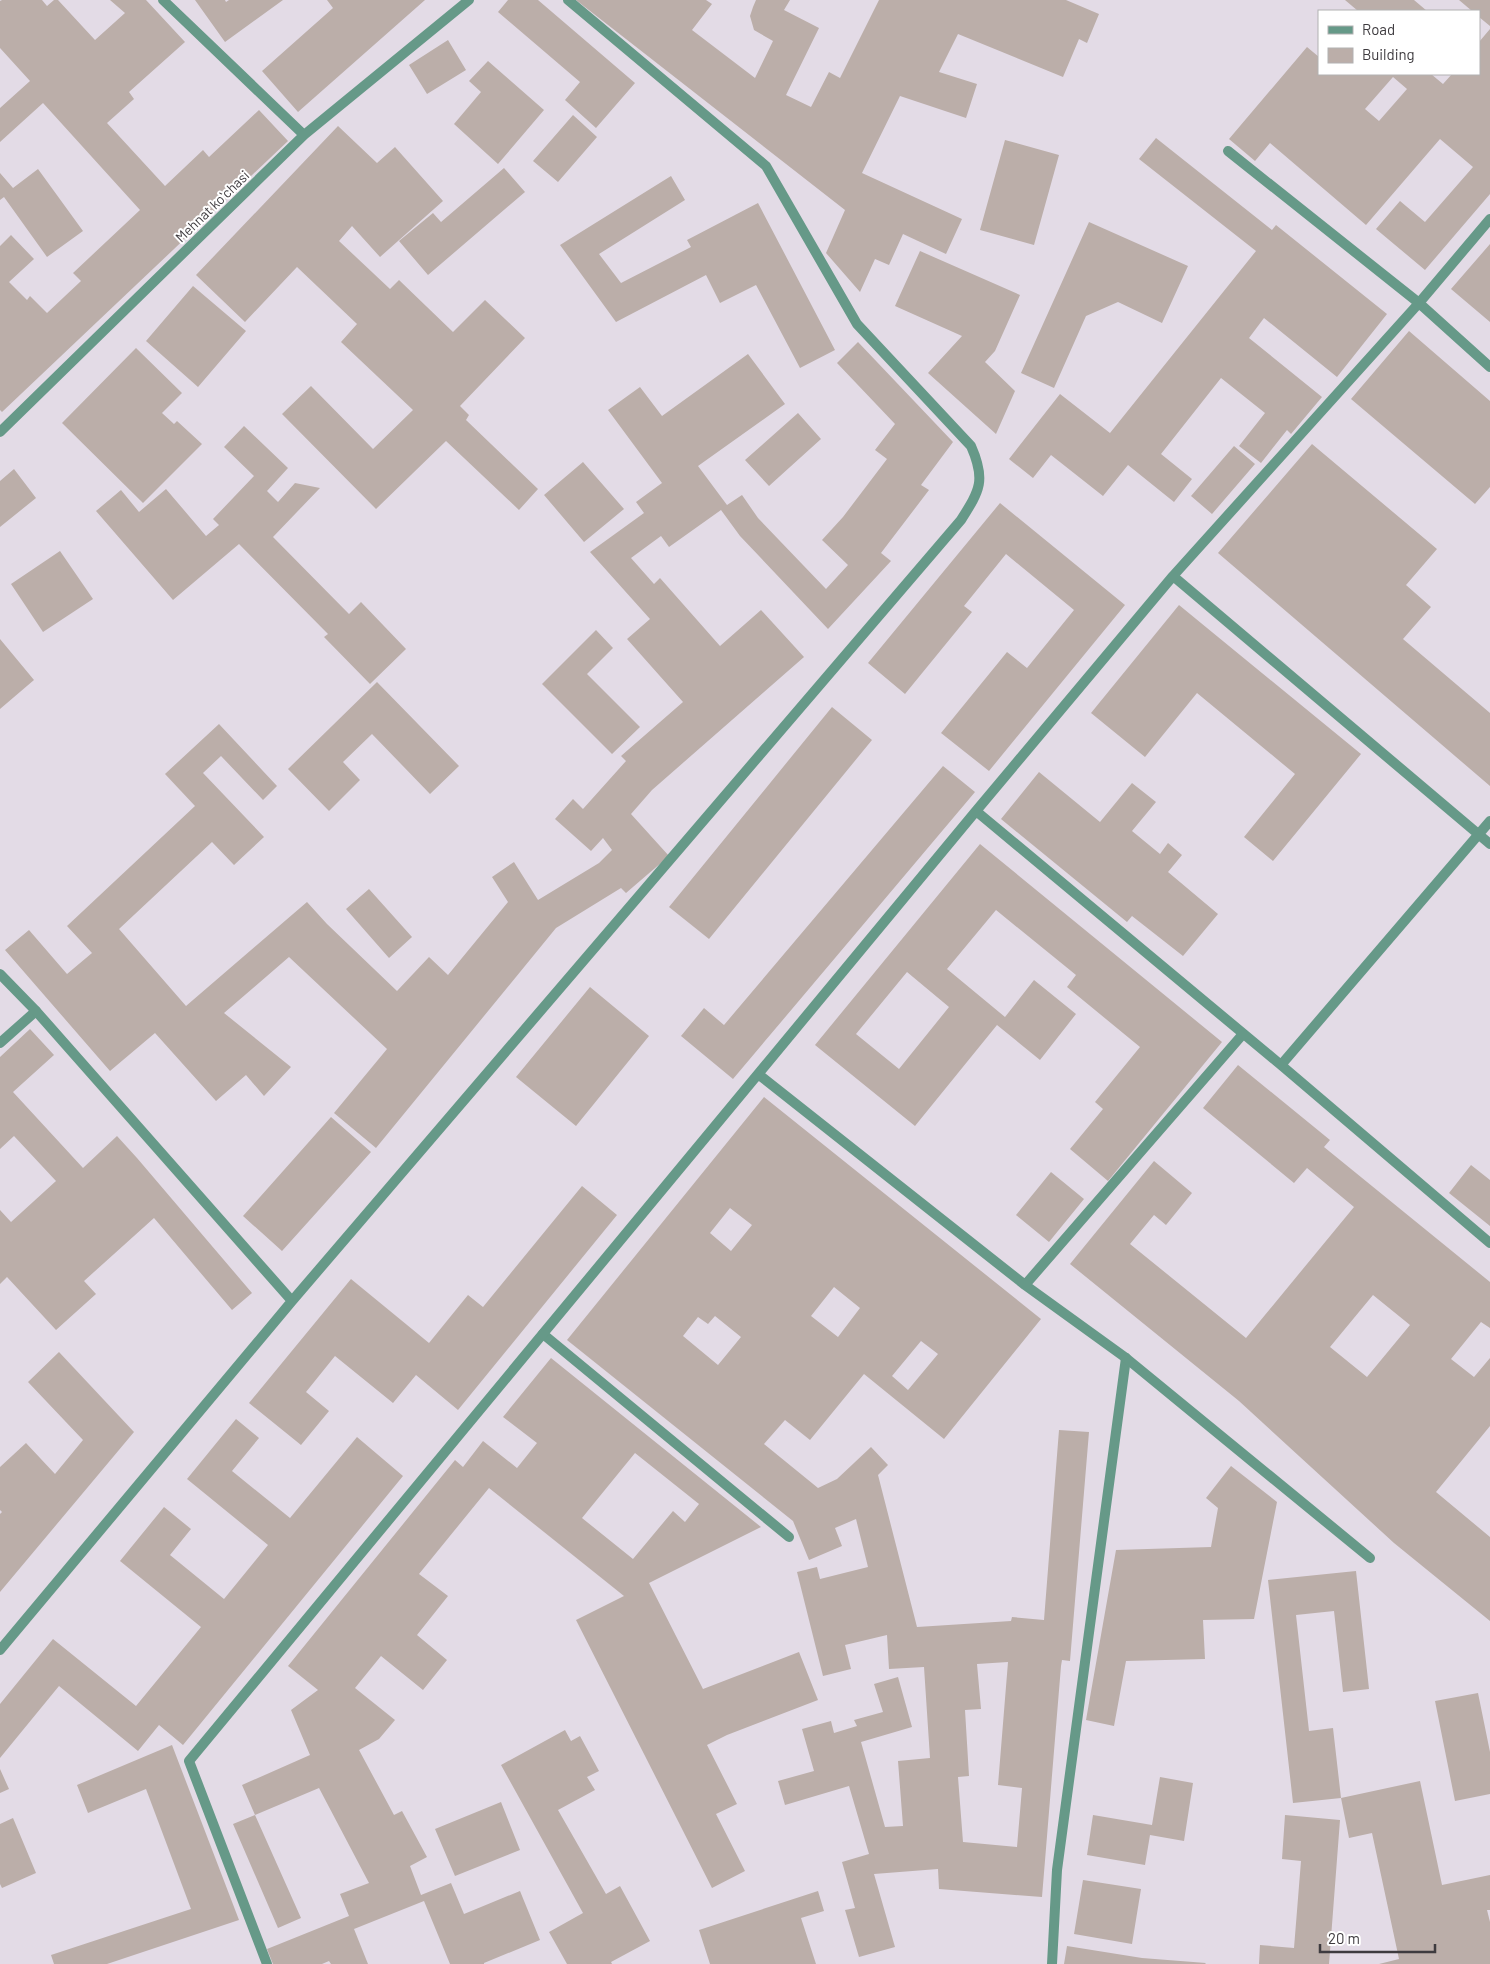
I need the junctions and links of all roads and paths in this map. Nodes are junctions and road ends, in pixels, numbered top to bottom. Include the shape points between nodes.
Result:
1 (163, 0) edge
2 (469, 0) edge
3 (568, 0) edge
4 (304, 135) junction
5 (1228, 151) dead end
6 (1490, 219) edge
7 (1419, 303) junction
8 (1490, 367) edge
9 (0, 432) edge
10 (1173, 576) junction
11 (976, 811) junction
12 (1490, 821) edge
13 (1478, 834) junction
14 (1490, 844) edge
15 (0, 974) edge
16 (36, 1011) junction
17 (1243, 1034) junction
18 (0, 1043) edge
19 (1281, 1065) junction
20 (758, 1074) junction
21 (1490, 1243) edge
22 (1025, 1286) junction
23 (292, 1301) junction
24 (543, 1334) junction
25 (1126, 1358) junction
26 (789, 1537) dead end
27 (1370, 1558) dead end
28 (0, 1650) edge
29 (267, 1964) edge
30 (1052, 1964) edge

1 - 4 street
2 - 4 street, Mehnat koʻchasi
3 - 23 street via 766,166 857,324 970,446 979,466 980,483 961,520
4 - 9 street, Mehnat koʻchasi
5 - 7 street
6 - 7 street
7 - 8 street
7 - 10 street
10 - 11 street
10 - 13 street
11 - 17 street
11 - 20 street
12 - 13 street
13 - 14 street
13 - 19 street
15 - 16 street
16 - 18 street
16 - 23 street
17 - 19 street
17 - 22 street
19 - 21 street
20 - 22 street
20 - 24 street
22 - 25 street
23 - 28 street
24 - 26 street
24 - 29 street via 188,1761
25 - 27 street
25 - 30 street via 1057,1870

